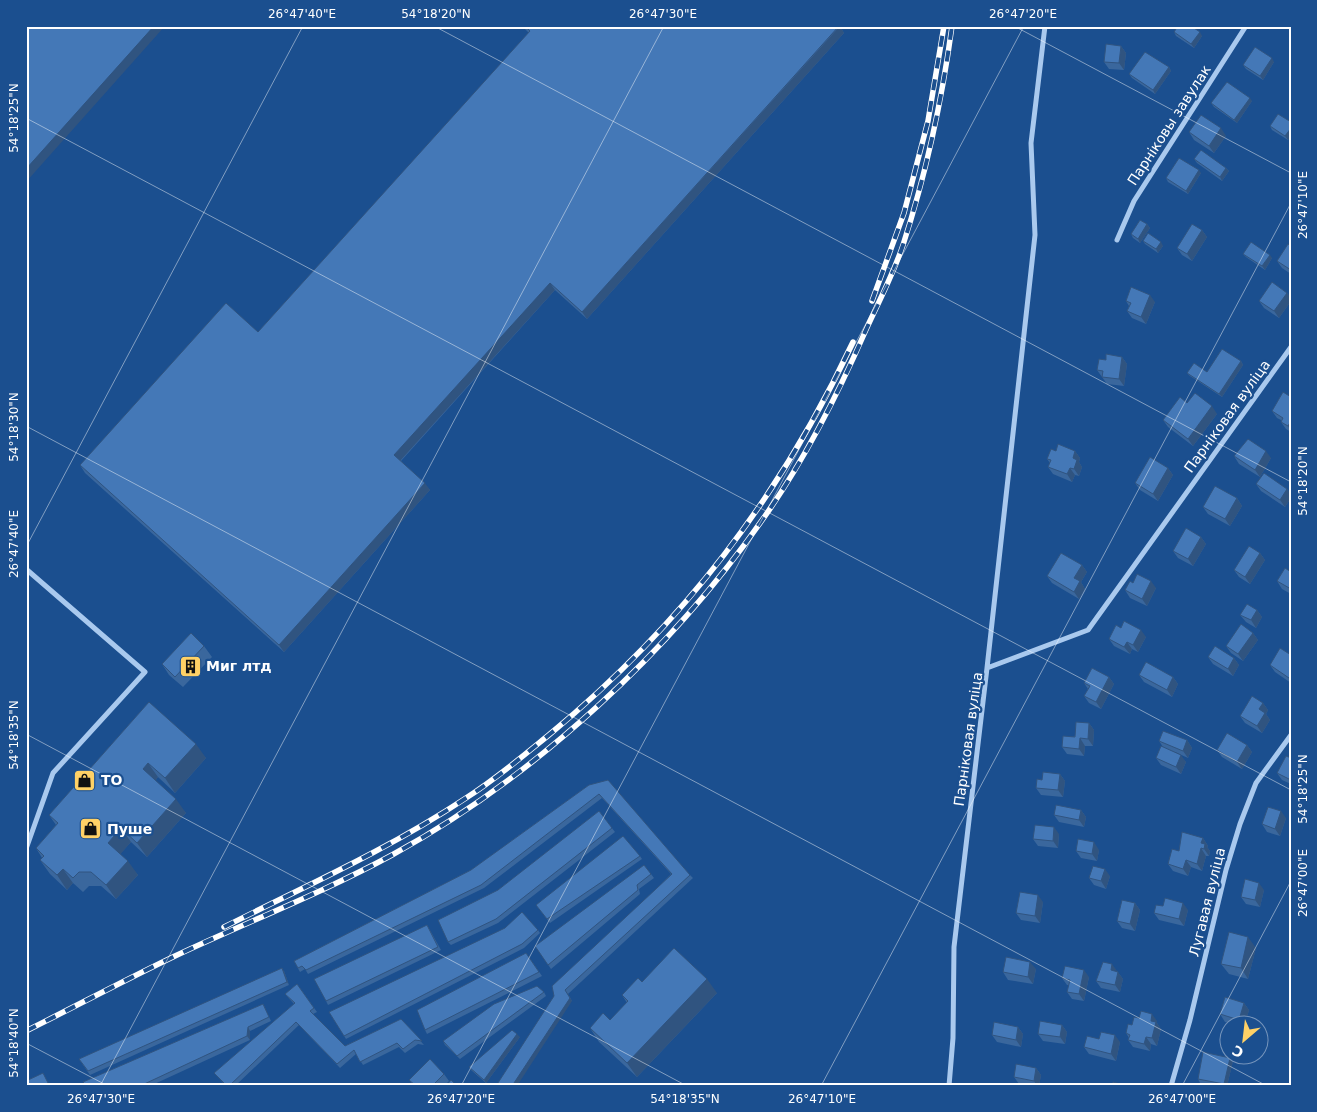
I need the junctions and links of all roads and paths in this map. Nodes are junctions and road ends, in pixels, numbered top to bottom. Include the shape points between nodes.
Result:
1 (1045, 26) edge
2 (1246, 26) edge
3 (1117, 240) dead end
4 (1291, 347) edge
5 (26, 569) edge
6 (987, 668) junction
7 (1291, 735) edge
8 (26, 849) edge
9 (949, 1086) edge
10 (1171, 1086) edge

1 - 6 street via 1031,143 1035,235
2 - 3 street, Парніковы завулак via 1134,201
4 - 6 street, Парніковая вуліца via 1088,630
5 - 8 street via 145,672 52,774
6 - 9 street, Парніковая вуліца via 954,947 954,1038
7 - 10 street, Лугавая вуліца via 1256,783 1240,824

